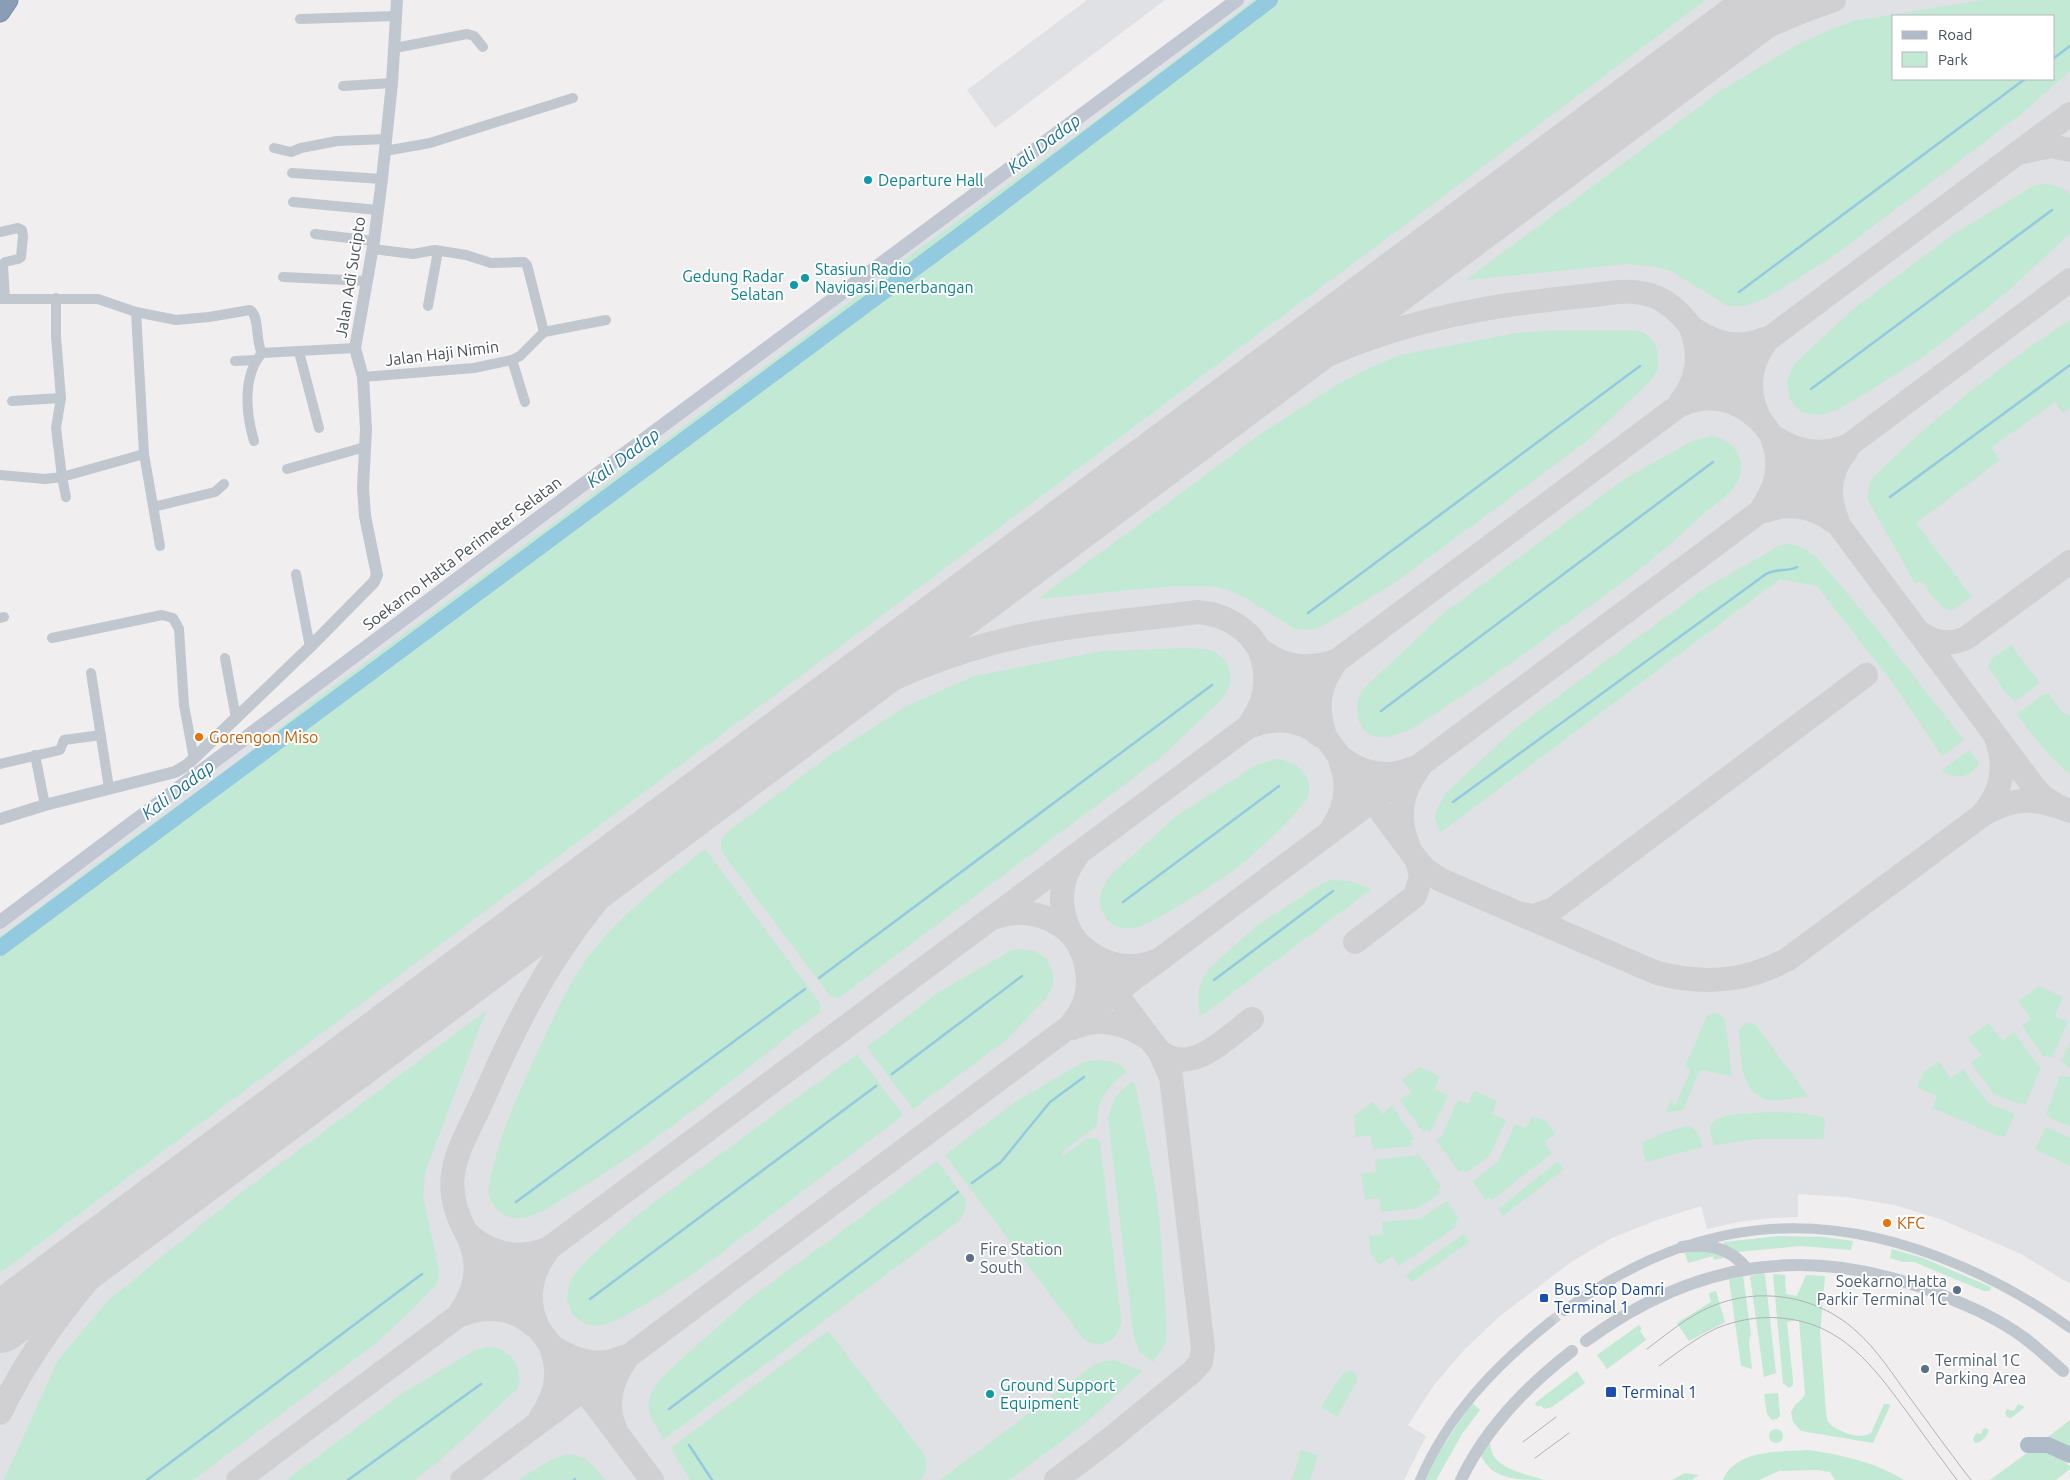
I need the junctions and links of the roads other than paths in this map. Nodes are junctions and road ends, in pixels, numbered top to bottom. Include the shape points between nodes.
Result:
1 (8, 0) edge
2 (397, 0) edge
3 (1237, 0) edge
4 (0, 12) edge
5 (396, 16) junction
6 (300, 19) dead end
7 (484, 47) dead end
8 (395, 48) junction
9 (392, 83) junction
10 (343, 86) dead end
11 (573, 98) dead end
12 (386, 145) junction
13 (274, 148) dead end
14 (292, 173) dead end
15 (382, 179) junction
16 (293, 202) dead end
17 (378, 210) junction
18 (0, 232) edge
19 (315, 234) dead end
20 (374, 245) junction
21 (438, 251) junction
22 (283, 277) dead end
23 (367, 281) junction
24 (56, 298) junction
25 (2, 299) edge
26 (428, 306) dead end
27 (136, 312) junction
28 (606, 320) dead end
29 (544, 332) junction
30 (355, 348) junction
31 (299, 352) junction
32 (259, 357) junction
33 (512, 360) junction
34 (235, 361) dead end
35 (363, 377) junction
36 (61, 398) junction
37 (12, 401) dead end
38 (525, 402) dead end
39 (318, 428) dead end
40 (254, 441) dead end
41 (365, 447) junction
42 (144, 454) junction
43 (287, 469) dead end
44 (0, 475) edge
45 (62, 477) junction
46 (224, 484) dead end
47 (66, 497) dead end
48 (153, 504) junction
49 (160, 546) dead end
50 (296, 574) dead end
51 (52, 638) dead end
52 (310, 647) junction
53 (225, 658) dead end
54 (91, 673) dead end
55 (236, 718) junction
56 (101, 735) junction
57 (35, 755) junction
58 (194, 759) junction
59 (0, 764) edge
60 (109, 788) junction
61 (45, 804) junction
62 (0, 819) edge
63 (0, 922) edge
64 (1682, 1246) junction
65 (1747, 1269) junction
66 (1564, 1311) tunnel mouth
67 (1550, 1322) tunnel mouth
68 (2070, 1328) edge
69 (1586, 1341) dead end
70 (1572, 1351) dead end
71 (2063, 1371) dead end
72 (2028, 1444) dead end
73 (2070, 1455) edge
74 (1420, 1480) edge
75 (1461, 1480) edge

1 - 4 highway
2 - 5 street, Jalan Adi Sucipto
3 - 63 main road, Soekarno Hatta Perimeter Selatan
5 - 6 street
5 - 8 street, Jalan Adi Sucipto
7 - 8 street via 474,36 467,34
8 - 9 street, Jalan Adi Sucipto
9 - 10 street
9 - 12 street, Jalan Adi Sucipto
11 - 12 street via 430,143
12 - 13 street via 336,141 291,152
12 - 15 street, Jalan Adi Sucipto
14 - 15 street
15 - 17 street, Jalan Adi Sucipto
16 - 17 street
17 - 20 street, Jalan Adi Sucipto
18 - 25 street via 18,228 23,236 21,257 4,265
19 - 20 street
20 - 21 street via 413,254
20 - 23 street, Jalan Adi Sucipto
21 - 26 street
21 - 29 street via 491,263 526,263
22 - 23 street
23 - 30 street, Jalan Adi Sucipto
24 - 25 street
24 - 27 street via 98,299
24 - 36 street
27 - 32 street via 176,320 252,310 256,316
27 - 42 street
28 - 29 street
29 - 33 street, Jalan Haji Nimin
30 - 31 street
30 - 35 street, Jalan Adi Sucipto
31 - 32 street
31 - 39 street
32 - 34 street
32 - 40 street via 248,381 249,425
33 - 35 street, Jalan Haji Nimin via 474,368
33 - 38 street
35 - 41 street, Jalan Adi Sucipto
36 - 37 street
36 - 45 street via 56,428
41 - 43 street
41 - 52 street, Jalan Adi Sucipto via 364,506 377,575 371,587
42 - 45 street
42 - 48 street
44 - 45 street via 45,479
45 - 47 street
46 - 48 street via 215,492 157,506
48 - 49 street
50 - 52 street
51 - 58 street via 162,615 173,618 181,637 183,692
52 - 55 street
53 - 55 street
54 - 56 street
55 - 58 street
56 - 57 street via 64,740 60,750
56 - 60 street
57 - 59 street
57 - 61 street
58 - 60 street via 175,772
60 - 61 street
61 - 62 street
64 - 65 street via 1715,1247 1729,1253
64 - 66 street via 1623,1272
64 - 68 street via 1752,1231 1842,1230 1927,1252 2004,1286
65 - 69 street via 1698,1280 1664,1293
65 - 71 street via 1837,1267 1907,1282 1976,1310 2010,1328
67 - 74 street via 1480,1385 1450,1423
70 - 75 street via 1535,1381 1505,1413
72 - 73 main road via 2048,1445

